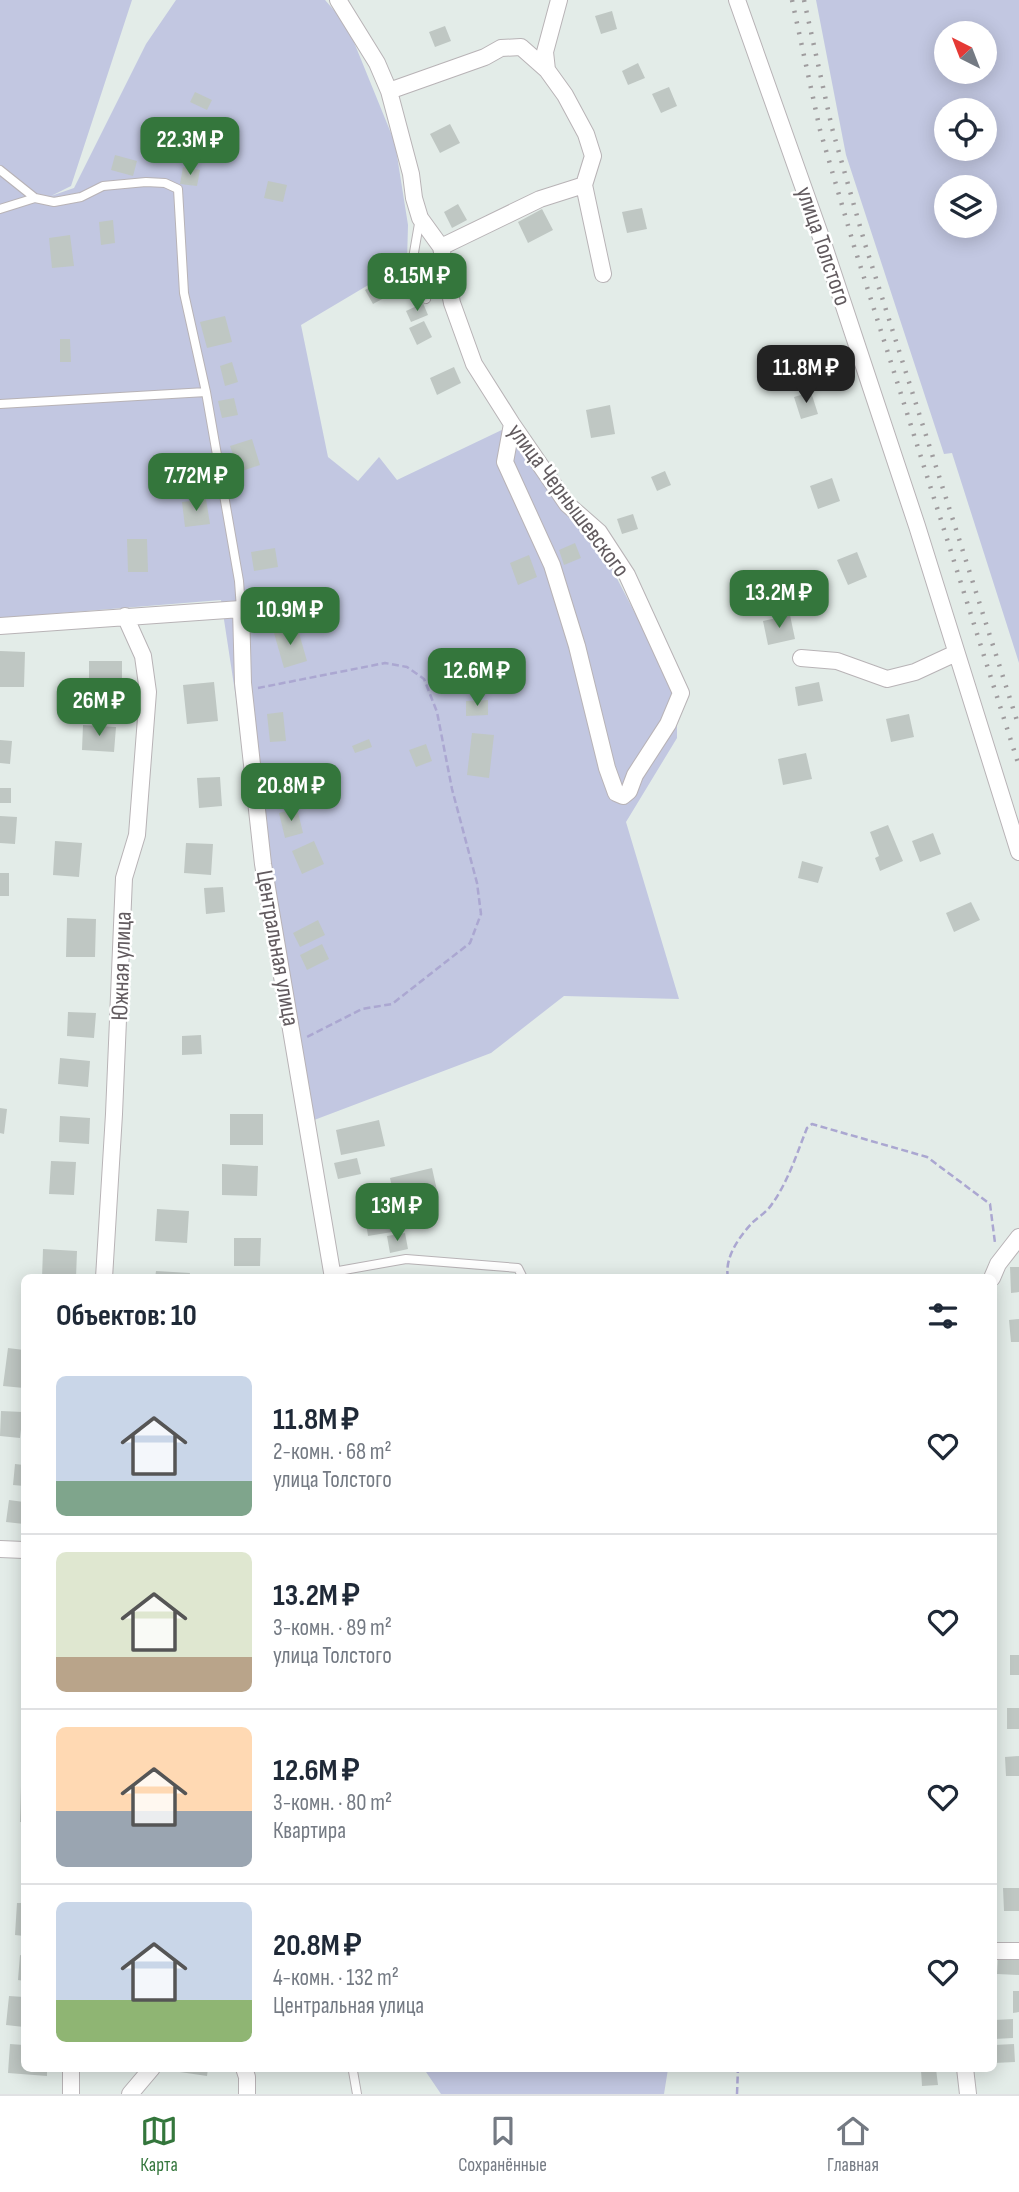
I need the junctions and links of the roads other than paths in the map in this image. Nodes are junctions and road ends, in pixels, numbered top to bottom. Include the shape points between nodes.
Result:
1 (338, 0) edge
2 (559, 0) edge
3 (737, 0) edge
4 (547, 70) junction
5 (389, 91) junction
6 (0, 170) edge
7 (584, 185) junction
8 (35, 198) junction
9 (0, 209) edge
10 (420, 218) junction
11 (441, 247) junction
12 (603, 274) dead end
13 (426, 299) dead end
14 (206, 392) junction
15 (0, 404) edge
16 (512, 424) junction
17 (241, 609) junction
18 (125, 616) junction
19 (0, 626) edge
20 (956, 653) junction
21 (801, 658) dead end
22 (1019, 852) edge
23 (1019, 1237) edge
24 (995, 1271) edge
25 (104, 1274) edge
26 (333, 1274) edge
27 (338, 1274) edge
28 (521, 1274) edge
29 (0, 1549) edge
30 (21, 1550) edge
31 (997, 1951) edge
32 (1019, 1951) edge
33 (71, 2072) edge
34 (149, 2072) edge
35 (245, 2072) edge
36 (353, 2072) edge
37 (965, 2072) edge
38 (71, 2094) edge
39 (130, 2094) edge
40 (247, 2094) edge
41 (357, 2094) edge
42 (968, 2094) edge

1 - 5 street, улица Чернышевского
2 - 4 street via 545,52
3 - 20 street, улица Толстого via 822,240
4 - 5 street via 521,47 501,48
4 - 7 street via 586,134 593,156
5 - 10 street, улица Чернышевского
6 - 8 lane
7 - 11 street via 540,199
7 - 12 street
8 - 9 lane
8 - 14 lane via 81,197 103,187 146,181 178,189 184,293
10 - 11 street, улица Чернышевского
10 - 13 lane via 412,264
11 - 16 street, улица Чернышевского via 452,303 474,364
14 - 15 lane
14 - 17 lane
16 - 16 street, улица Чернышевского via 567,504 599,532 627,575 681,693 668,724 623,796 616,793 607,768 552,565 505,462
17 - 18 street
17 - 26 street, Центральная улица via 244,690 263,864
18 - 19 street
18 - 25 street, Южная улица via 143,656 148,692 137,835 124,877
20 - 21 street via 887,679 836,661
20 - 22 street, улица Толстого
23 - 24 street
27 - 28 lane via 406,1259 518,1268
29 - 30 street
31 - 32 street
33 - 38 street
34 - 39 street
35 - 40 street
36 - 41 lane
37 - 42 street

